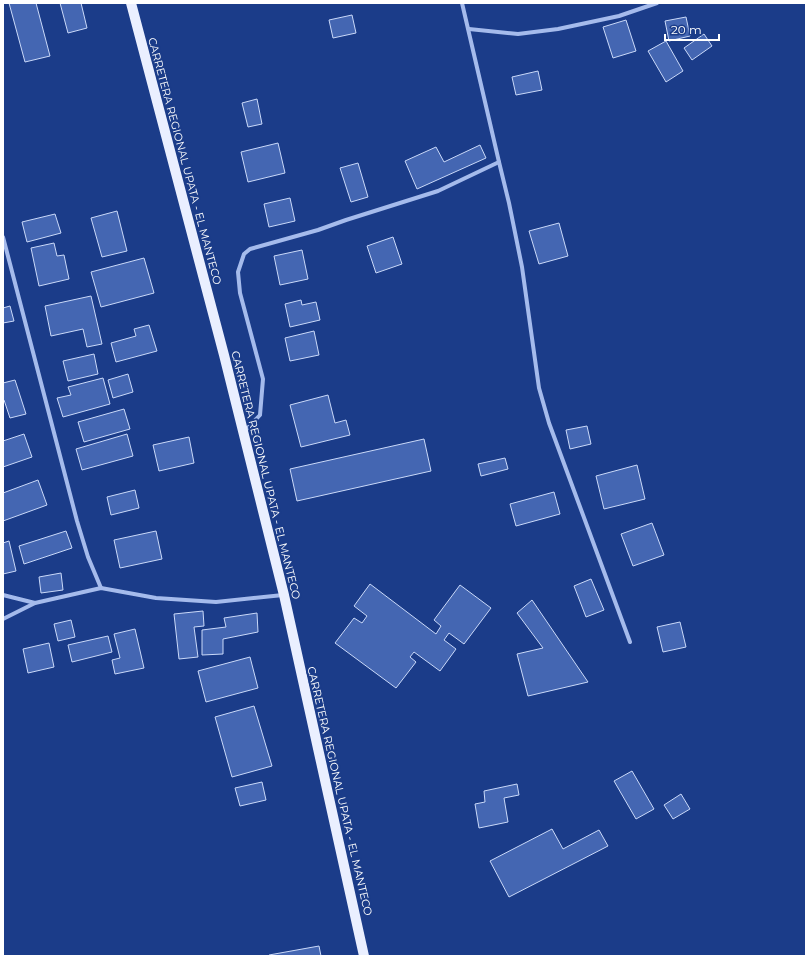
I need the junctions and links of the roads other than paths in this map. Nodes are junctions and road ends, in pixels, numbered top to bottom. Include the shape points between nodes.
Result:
1 (131, 3) edge
2 (462, 3) edge
3 (658, 3) edge
4 (469, 29) junction
5 (499, 162) junction
6 (3, 237) edge
7 (244, 433) junction
8 (101, 588) junction
9 (3, 595) edge
10 (284, 595) junction
11 (35, 603) junction
12 (3, 619) edge
13 (630, 642) dead end
14 (364, 956) edge

1 - 7 main road, CARRETERA REGIONAL UPATA - EL MANTECO
2 - 4 street
3 - 4 street via 619,16 558,29 518,34
4 - 5 street
5 - 7 street via 438,191 250,249 244,254 238,272 240,293 263,379 260,415
5 - 13 street via 520,260 539,388
6 - 8 street via 77,521
7 - 10 main road, CARRETERA REGIONAL UPATA - EL MANTECO
8 - 10 street via 156,598 216,602
8 - 11 street
9 - 11 street
10 - 14 main road, CARRETERA REGIONAL UPATA - EL MANTECO
11 - 12 street

